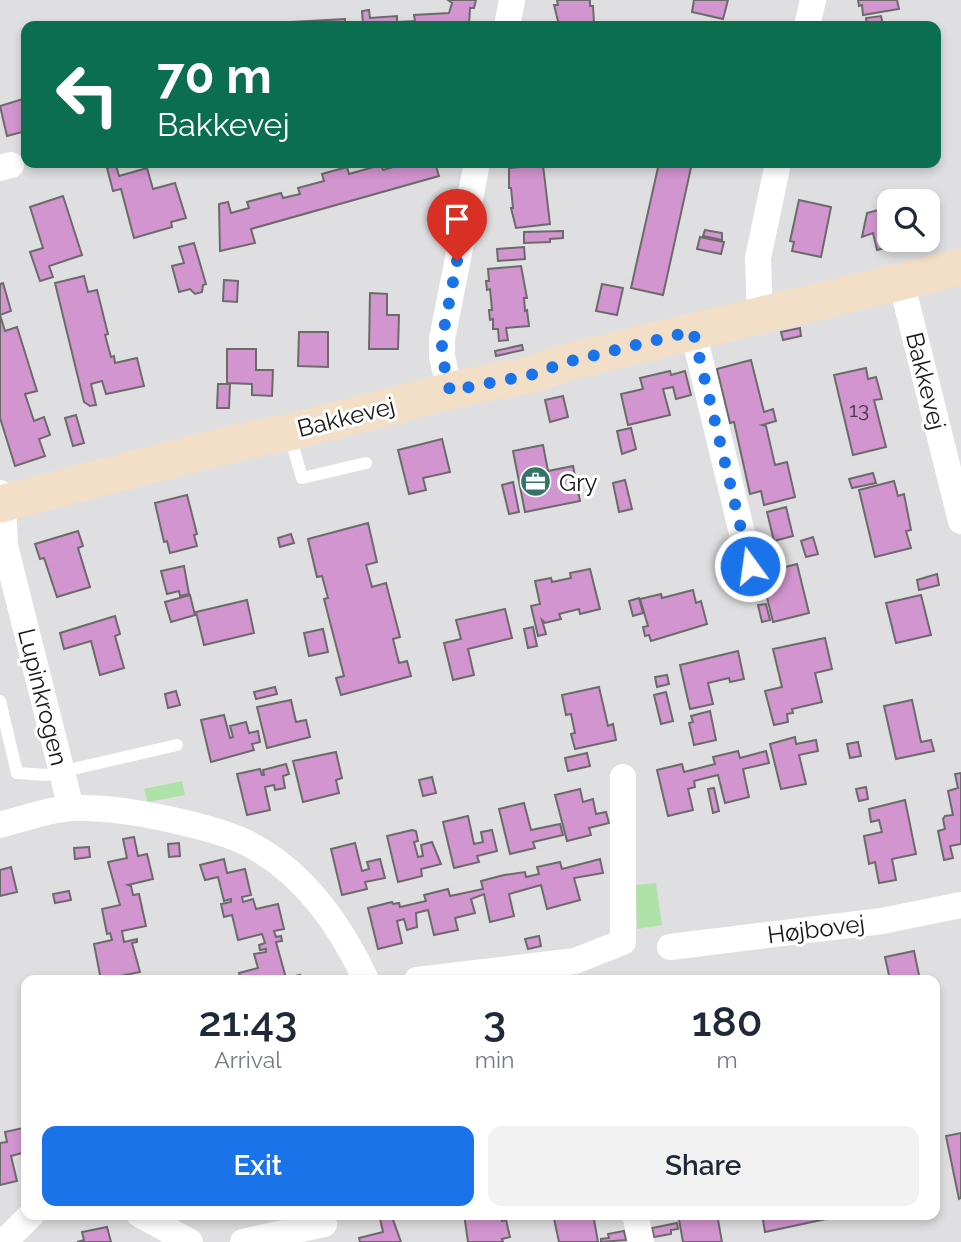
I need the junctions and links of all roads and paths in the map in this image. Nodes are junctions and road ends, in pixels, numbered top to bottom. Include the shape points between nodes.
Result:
1 (512, 0) edge
2 (813, 0) edge
3 (508, 21) edge
4 (808, 21) edge
5 (476, 168) edge
6 (777, 168) edge
7 (961, 267) edge
8 (901, 281) junction
9 (760, 315) junction
10 (693, 331) junction
11 (450, 391) junction
12 (289, 432) junction
13 (366, 463) dead end
14 (1, 500) edge
15 (961, 521) edge
16 (3, 547) edge
17 (750, 566) dead end
18 (0, 701) edge
19 (177, 745) dead end
20 (63, 771) junction
21 (623, 777) dead end
22 (71, 808) junction
23 (0, 825) edge
24 (961, 905) edge
25 (670, 947) dead end
26 (364, 975) edge
27 (459, 975) edge
28 (26, 1220) edge
29 (150, 1220) edge
30 (636, 1220) edge
31 (324, 1224) dead end
32 (4, 1242) edge
33 (190, 1242) edge
34 (243, 1242) edge
35 (641, 1242) edge

1 - 3 street
2 - 4 street
5 - 11 street via 442,339
6 - 9 street via 758,258
7 - 8 street, Bakkevej
8 - 9 street, Bakkevej
8 - 15 street, Bakkevej
9 - 10 street, Bakkevej
10 - 11 street, Bakkevej via 535,374
10 - 17 street
11 - 12 street, Bakkevej
12 - 13 lane via 302,478
12 - 14 street, Bakkevej
14 - 16 street, Lupinkrogen
16 - 20 street, Lupinkrogen
18 - 20 lane via 17,772 47,775
19 - 20 lane
20 - 22 street, Lupinkrogen
21 - 27 street via 623,942 575,961
22 - 23 street
22 - 26 street via 136,812 245,842 292,873 325,909
24 - 25 street, Højbovej via 882,921
28 - 32 street
29 - 33 street
30 - 35 street
31 - 34 street

